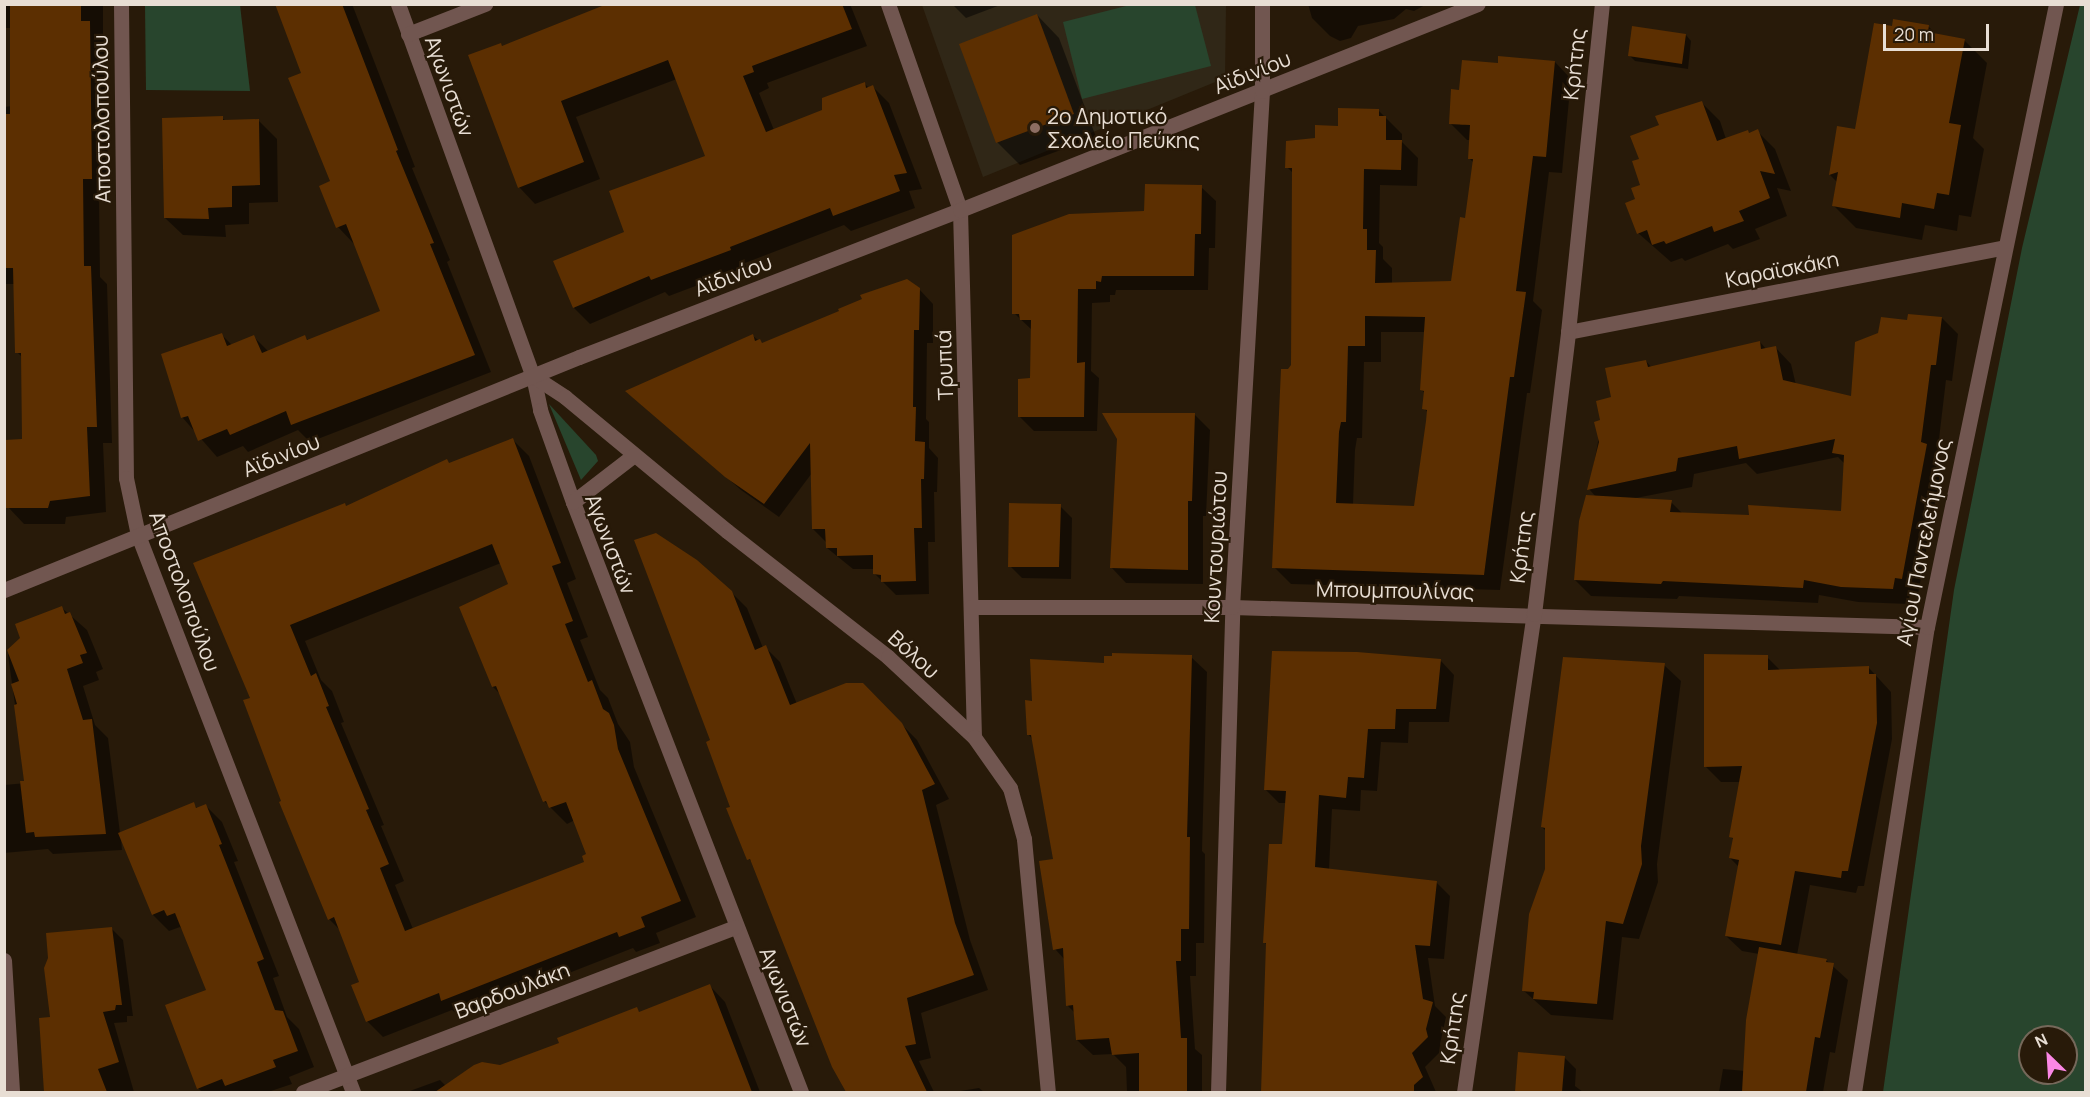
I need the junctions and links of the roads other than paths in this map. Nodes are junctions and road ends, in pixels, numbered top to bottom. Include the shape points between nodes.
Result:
1 (121, 4) edge
2 (398, 4) edge
3 (485, 4) edge
4 (888, 4) edge
5 (1262, 4) edge
6 (1478, 4) edge
7 (1602, 4) edge
8 (2055, 4) edge
9 (408, 34) junction
10 (1262, 91) junction
11 (960, 210) junction
12 (2004, 247) junction
13 (1568, 332) junction
14 (533, 376) junction
15 (634, 455) junction
16 (573, 502) junction
17 (138, 535) junction
18 (4, 590) edge
19 (971, 607) junction
20 (1232, 607) junction
21 (1534, 614) junction
22 (1927, 627) junction
23 (974, 737) junction
24 (735, 927) junction
25 (4, 960) edge
26 (347, 1076) junction
27 (12, 1092) edge
28 (303, 1092) edge
29 (353, 1092) edge
30 (801, 1092) edge
31 (1047, 1092) edge
32 (1218, 1092) edge
33 (1464, 1092) edge
34 (1854, 1092) edge

1 - 17 street, Αποστολοπούλου via 126,478
2 - 9 street, Αγωνιστών
3 - 9 street
4 - 11 street, Τρυπιά
5 - 10 street, Κουντουριώτου
6 - 10 street, Αϊδινίου
7 - 13 street, Κρήτης
8 - 12 street, Αγίου Παντελεήμονος
9 - 14 street, Αγωνιστών
10 - 11 street, Αϊδινίου
10 - 20 street, Κουντουριώτου
11 - 14 street, Αϊδινίου
11 - 19 street, Τρυπιά
12 - 13 street, Καραϊσκάκη
12 - 22 street, Αγίου Παντελεήμονος
13 - 21 street, Κρήτης
14 - 15 street, Βόλου via 565,397
14 - 16 street, Αγωνιστών via 540,410
14 - 17 street, Αϊδινίου
15 - 16 street
15 - 23 street, Βόλου via 888,657
16 - 24 street, Αγωνιστών
17 - 18 street, Αϊδινίου
17 - 26 street, Αποστολοπούλου
19 - 20 street, Μπουμπουλίνας
19 - 23 street, Τρυπιά
20 - 21 street, Μπουμπουλίνας
20 - 32 street, Κουντουριώτου
21 - 22 street, Μπουμπουλίνας
21 - 33 street, Κρήτης
22 - 34 street, Αγίου Παντελεήμονος
23 - 31 street, Βόλου via 1010,788 1024,839
24 - 26 street, Βαρδουλάκη
24 - 30 street, Αγωνιστών
25 - 27 street
26 - 28 street, Βαρδουλάκη
26 - 29 street, Αποστολοπούλου

